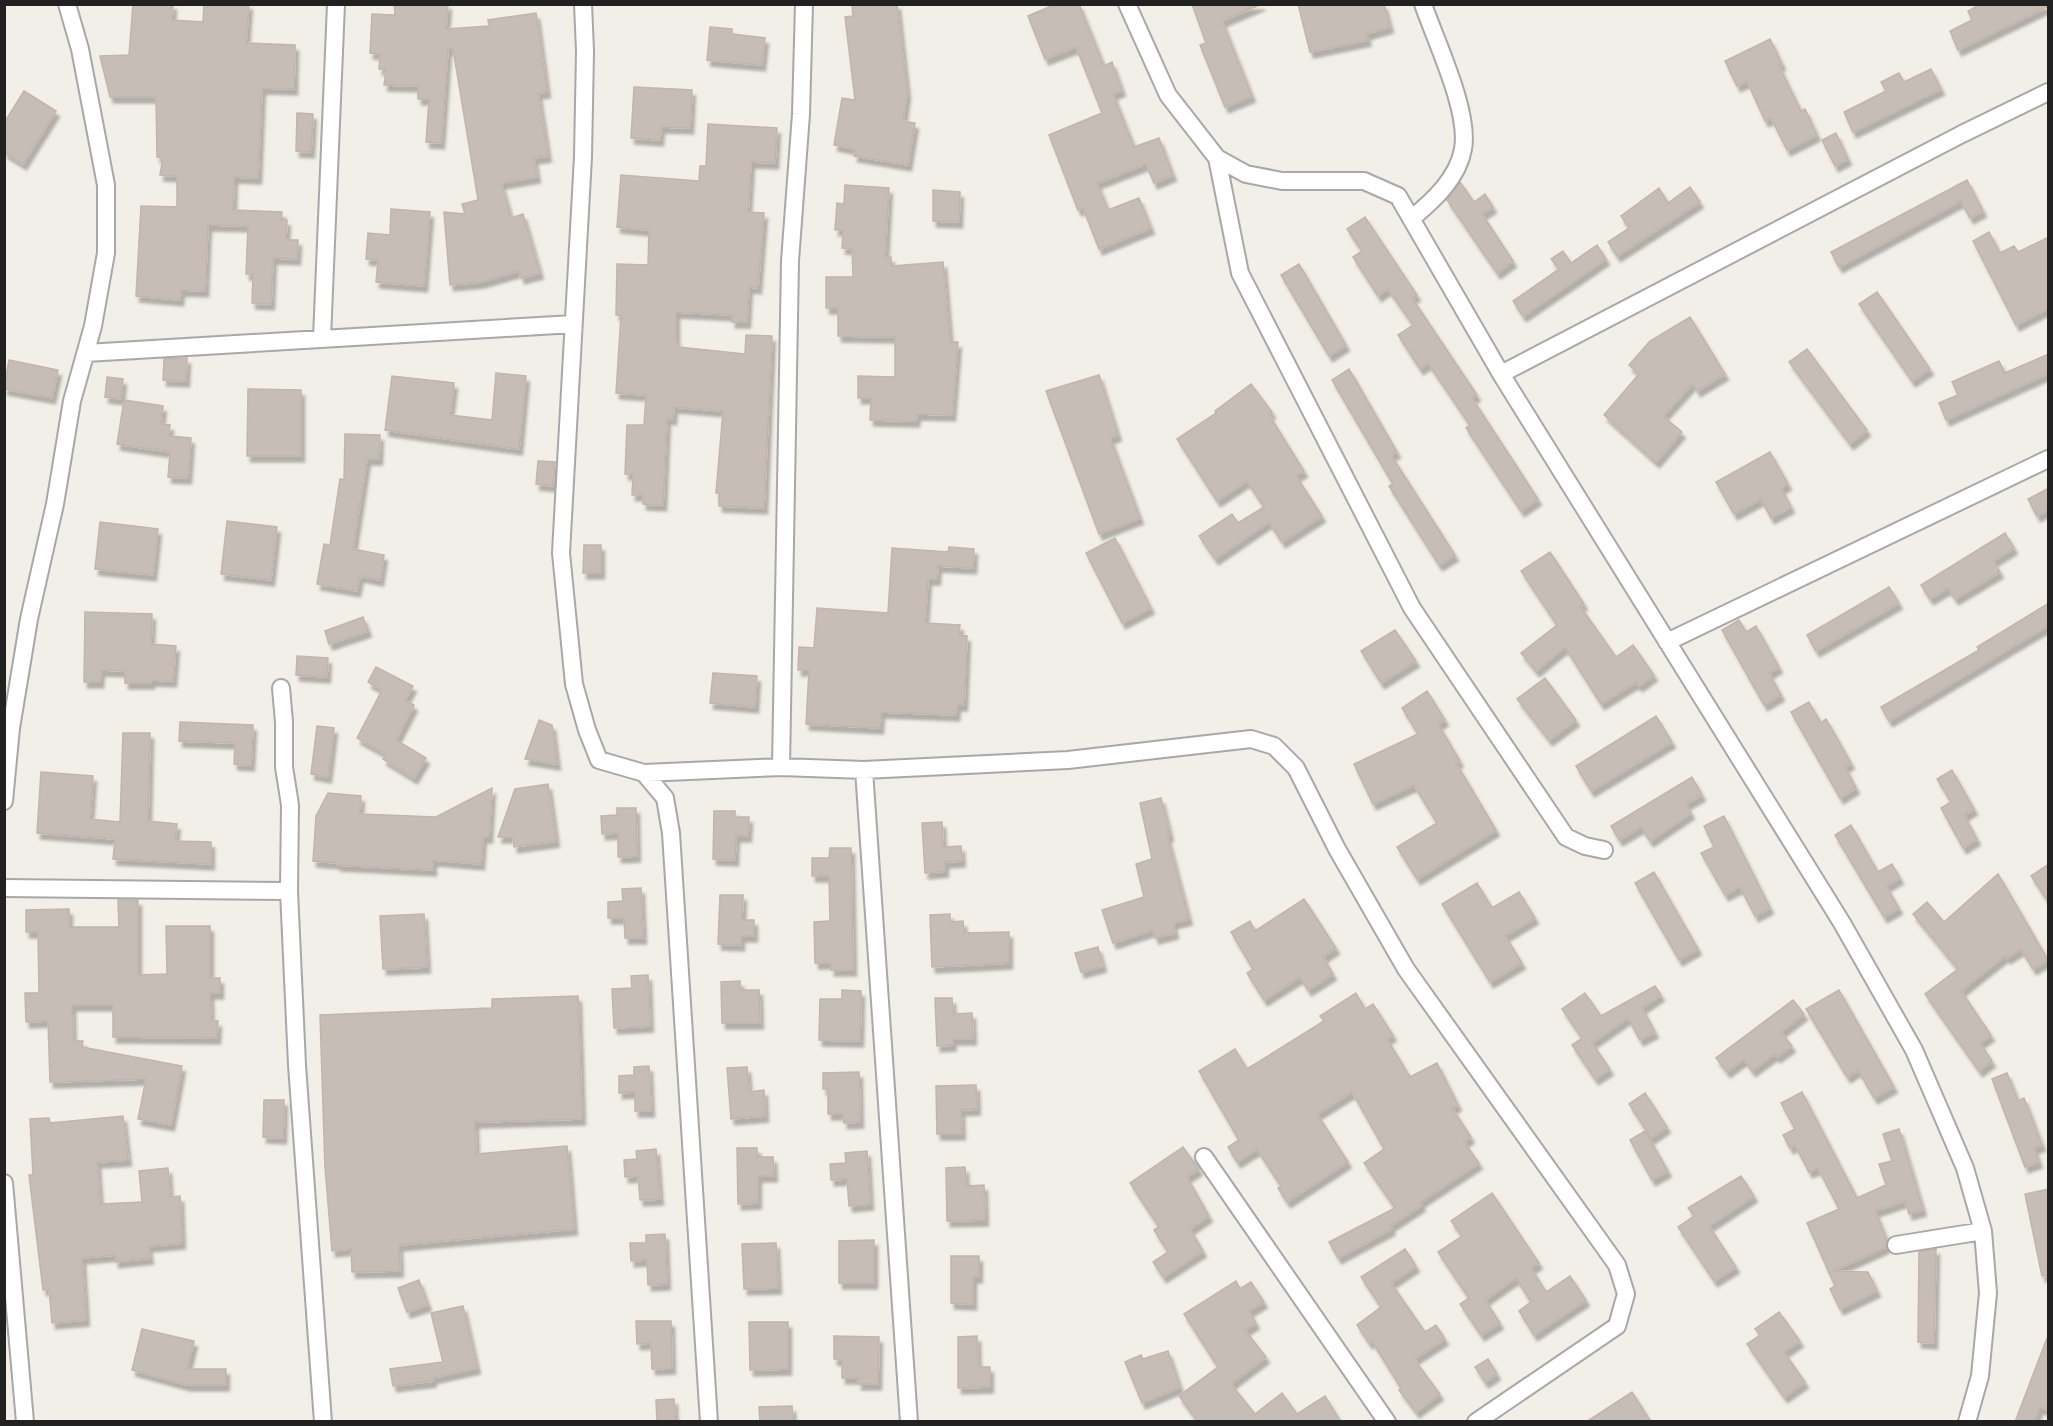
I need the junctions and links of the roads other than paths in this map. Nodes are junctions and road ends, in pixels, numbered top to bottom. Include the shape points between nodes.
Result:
1 (67, 4) edge
2 (336, 4) edge
3 (583, 4) edge
4 (804, 4) edge
5 (1127, 4) edge
6 (1423, 4) edge
7 (2049, 92) edge
8 (1217, 158) junction
9 (1412, 218) junction
10 (573, 324) junction
11 (322, 338) junction
12 (86, 353) junction
13 (1501, 374) junction
14 (2049, 459) edge
15 (1667, 642) junction
16 (280, 688) dead end
17 (781, 767) junction
18 (864, 770) junction
19 (644, 773) junction
20 (4, 801) edge
21 (1605, 850) dead end
22 (4, 888) edge
23 (289, 891) junction
24 (1204, 1157) dead end
25 (4, 1182) edge
26 (1983, 1231) junction
27 (1896, 1245) dead end
28 (25, 1422) edge
29 (323, 1422) edge
30 (709, 1422) edge
31 (909, 1422) edge
32 (1387, 1422) edge
33 (1476, 1422) edge
34 (1966, 1422) edge

1 - 12 street via 80,48 106,185 106,253
2 - 11 street
3 - 10 street via 583,157
4 - 17 street via 801,114 789,273
5 - 8 street via 1168,95
6 - 9 street via 1462,114 1463,149 1453,175
7 - 13 street
8 - 9 street via 1246,174 1282,181 1364,181 1398,196
8 - 21 street via 1240,273 1412,608 1566,837
9 - 13 street
10 - 11 street
10 - 19 street via 561,553 574,684 599,760
11 - 12 street
12 - 20 street via 72,401 55,504 23,649
13 - 15 street
14 - 15 street
15 - 26 street via 1842,923 1914,1050 1965,1168
16 - 23 street via 290,805
17 - 18 street
17 - 19 street
18 - 31 street
18 - 33 street via 1068,760 1251,739 1274,746 1296,768 1406,969 1617,1265 1626,1294 1617,1326
19 - 30 street via 665,798 671,833
22 - 23 street
23 - 29 street via 297,1065
24 - 32 street
25 - 28 street
26 - 27 street
26 - 34 street via 1988,1293 1980,1376

